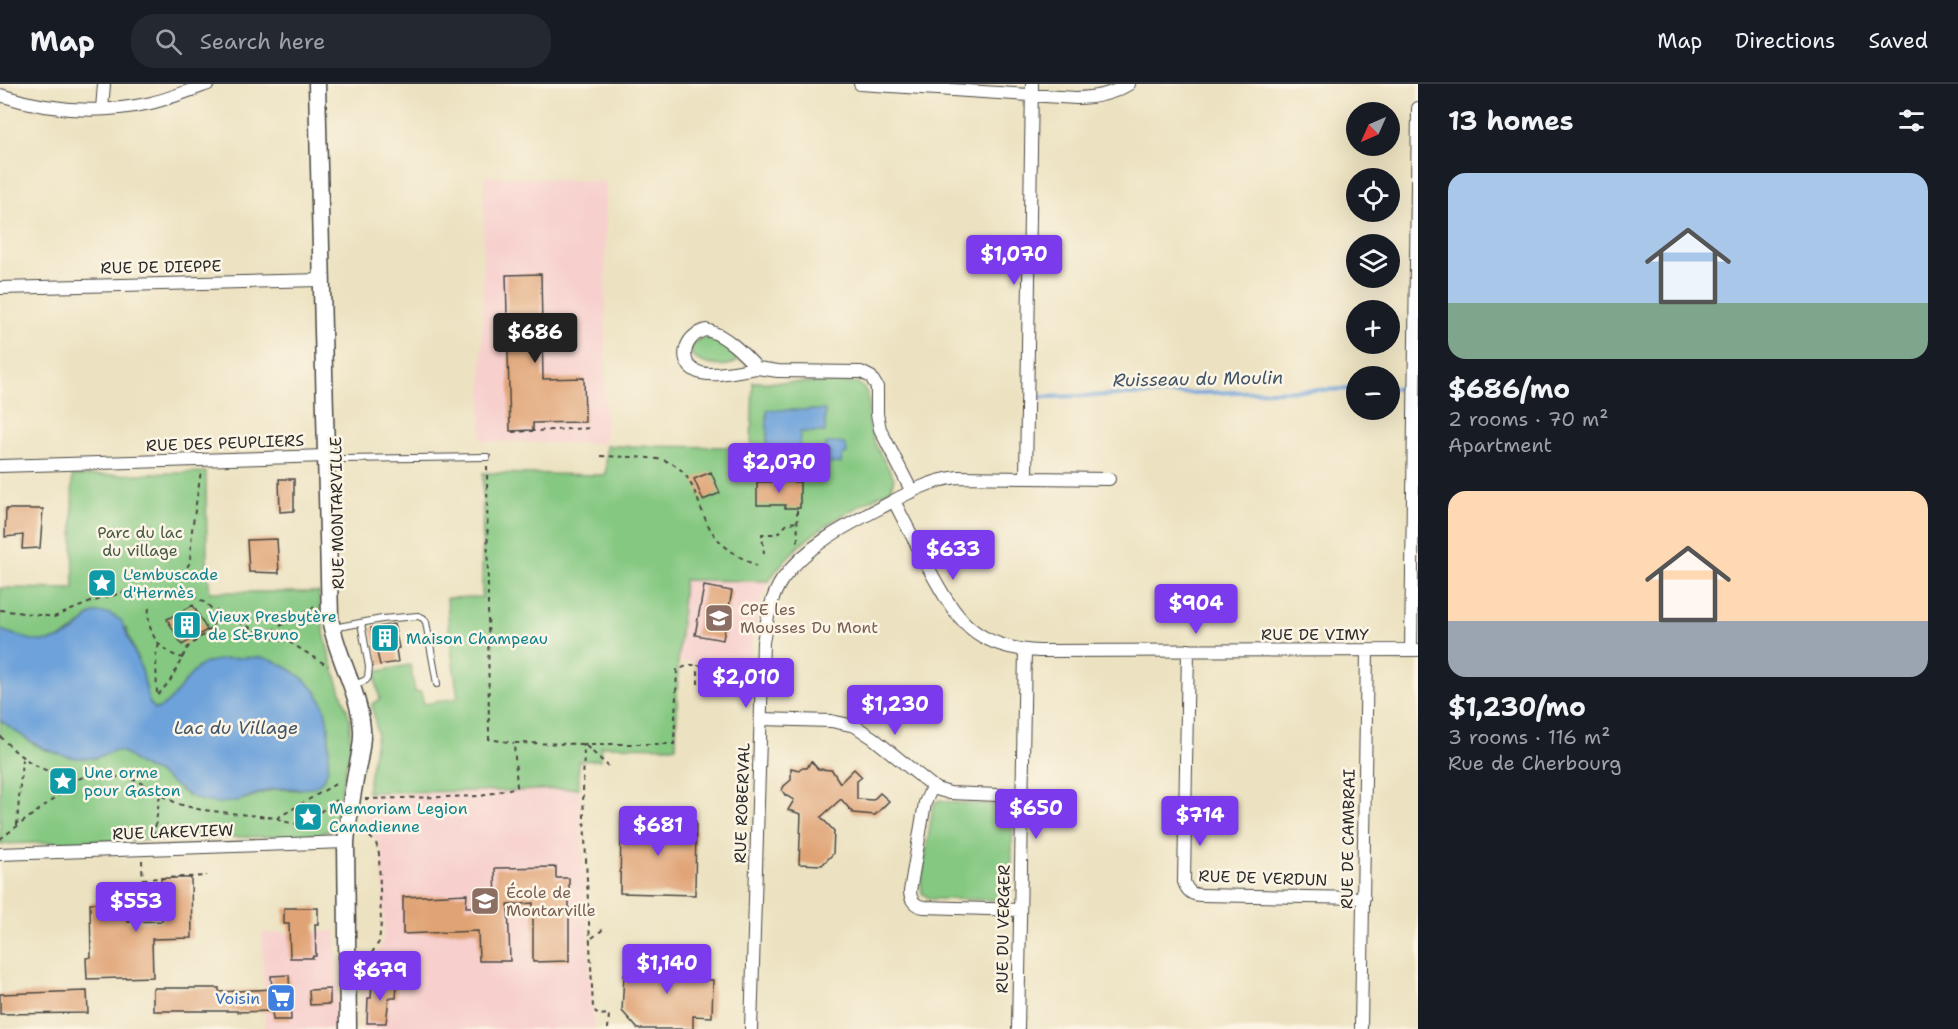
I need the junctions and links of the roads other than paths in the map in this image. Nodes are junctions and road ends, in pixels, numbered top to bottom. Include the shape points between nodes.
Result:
1 (104, 84) edge
2 (208, 84) edge
3 (317, 84) edge
4 (860, 84) edge
5 (1129, 84) edge
6 (889, 85) edge
7 (1032, 90) edge
8 (0, 95) edge
9 (1418, 108) edge
10 (102, 109) junction
11 (322, 280) junction
12 (0, 288) edge
13 (757, 368) junction
14 (326, 456) junction
15 (487, 457) road end
16 (0, 466) edge
17 (1026, 477) junction
18 (1109, 479) dead end
19 (912, 492) junction
20 (894, 501) junction
21 (361, 623) junction
22 (332, 628) junction
23 (1025, 650) junction
24 (1188, 650) junction
25 (1367, 650) junction
26 (1414, 650) edge
27 (437, 684) dead end
28 (351, 687) junction
29 (761, 719) junction
30 (932, 787) junction
31 (1022, 796) junction
32 (346, 842) junction
33 (0, 854) edge
34 (1364, 898) junction
35 (1020, 910) junction
36 (348, 1029) edge
37 (751, 1029) edge
38 (1018, 1029) edge
39 (1361, 1029) edge

1 - 10 street
2 - 10 street via 150,103
3 - 11 street, RUE MONTARVILLE
4 - 6 street
5 - 7 street via 1093,97
6 - 7 street
7 - 17 street
8 - 10 street via 49,106
9 - 26 street
11 - 12 street, RUE DE DIEPPE
11 - 14 street, RUE MONTARVILLE
13 - 13 street via 712,331 699,331 686,347 687,361 703,374
13 - 19 street via 868,375 877,387 879,429
14 - 15 lane, RUE DES PEUPLIERS
14 - 16 street, RUE DES PEUPLIERS
14 - 22 street, RUE MONTARVILLE
17 - 18 street, RUE ROBERVAL
17 - 19 street, RUE ROBERVAL via 943,478
19 - 20 street, RUE ROBERVAL
20 - 23 street, RUE DE VIMY via 943,595 959,617 990,640
20 - 29 street, RUE ROBERVAL via 828,537 781,581 771,602 763,642
21 - 22 lane
21 - 27 lane via 423,618
21 - 28 lane via 369,672 366,680
22 - 28 street, RUE MONTARVILLE
23 - 24 street, RUE DE VIMY
23 - 31 street, RUE DU VERGER
24 - 25 street, RUE DE VIMY
24 - 34 street, RUE DE VERDUN via 1186,888 1200,895
25 - 26 street, RUE DE VIMY
25 - 34 street, RUE DE CAMBRAI
28 - 32 street, RUE MONTARVILLE via 360,715 362,740
29 - 30 street via 831,721 855,726
29 - 37 street, RUE ROBERVAL
30 - 31 street via 950,793
30 - 35 street via 925,803 912,880 913,902 924,907
31 - 35 street, RUE DU VERGER
32 - 33 street, RUE LAKEVIEW
32 - 36 street, RUE MONTARVILLE
34 - 39 street, RUE DE CAMBRAI
35 - 38 street, RUE DU VERGER

